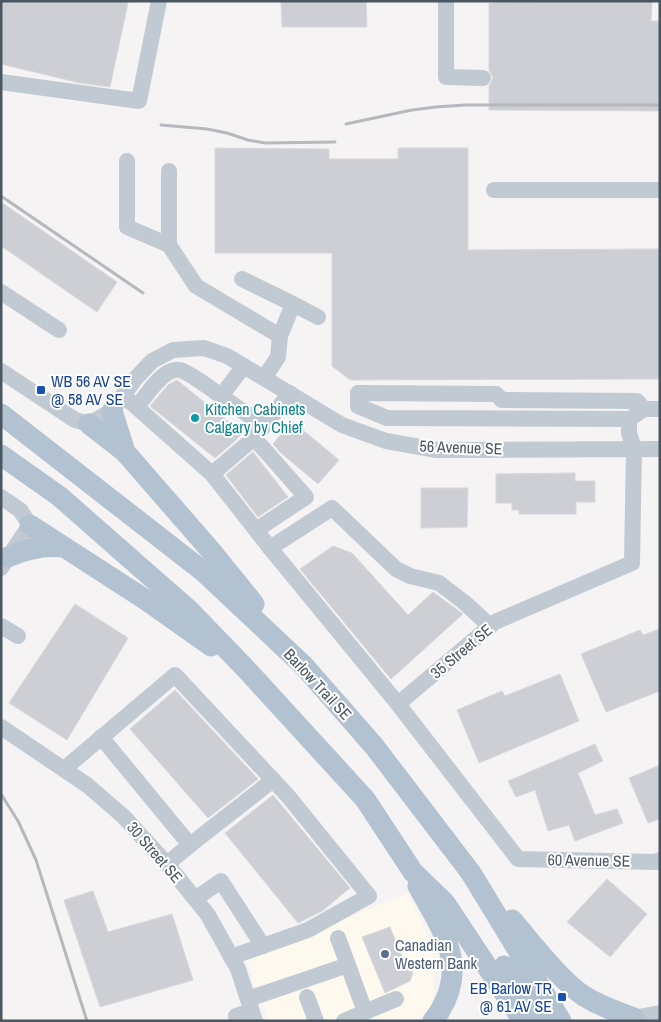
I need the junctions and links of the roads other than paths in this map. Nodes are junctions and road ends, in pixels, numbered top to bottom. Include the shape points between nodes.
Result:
1 (159, 1) edge
2 (446, 1) edge
3 (482, 78) dead end
4 (1, 82) edge
5 (127, 161) dead end
6 (169, 171) dead end
7 (494, 190) dead end
8 (660, 190) edge
9 (169, 246) junction
10 (242, 278) dead end
11 (1, 292) edge
12 (293, 304) junction
13 (318, 317) dead end
14 (59, 330) dead end
15 (280, 336) junction
16 (244, 366) junction
17 (1, 371) edge
18 (264, 378) junction
19 (290, 393) junction
20 (221, 396) junction
21 (117, 403) junction
22 (137, 407) junction
23 (652, 409) edge
24 (1, 414) edge
25 (629, 419) junction
26 (89, 424) junction
27 (259, 432) junction
28 (634, 449) junction
29 (660, 449) edge
30 (125, 452) junction
31 (1, 455) edge
32 (212, 474) junction
33 (1, 497) edge
34 (30, 524) junction
35 (256, 530) junction
36 (63, 546) junction
37 (270, 548) junction
38 (5, 562) edge
39 (1, 626) edge
40 (490, 626) junction
41 (18, 636) dead end
42 (304, 666) junction
43 (245, 668) junction
44 (398, 704) junction
45 (1, 727) edge
46 (101, 737) junction
47 (64, 769) junction
48 (273, 780) junction
49 (190, 845) junction
50 (660, 860) edge
51 (166, 864) junction
52 (413, 872) junction
53 (471, 873) junction
54 (195, 899) junction
55 (445, 903) junction
56 (338, 938) dead end
57 (263, 946) junction
58 (231, 957) junction
59 (348, 965) junction
60 (307, 997) dead end
61 (396, 999) dead end
62 (248, 1012) edge
63 (365, 1012) junction
64 (660, 1014) edge
65 (625, 1019) edge
66 (316, 1021) edge
67 (344, 1021) edge
68 (433, 1021) edge
69 (523, 1021) edge
70 (544, 1021) edge
71 (561, 1021) edge

1 - 4 street via 139,101
2 - 3 street via 446,77
5 - 9 street via 127,227
6 - 9 street
7 - 8 street
9 - 15 street via 196,286
10 - 12 street
11 - 14 street
12 - 13 street
12 - 15 street
15 - 18 street via 278,357
16 - 18 street, 56 Avenue SE
16 - 20 street
16 - 21 street, 56 Avenue SE via 204,348 173,350 152,362
17 - 26 street via 75,420
18 - 19 street, 56 Avenue SE
19 - 27 street
19 - 28 street, 56 Avenue SE via 342,425 386,441 437,450
20 - 22 street via 180,370 171,371 163,375
20 - 27 street
21 - 22 street
21 - 26 street, 56 Avenue SE
21 - 30 main road
22 - 32 street
23 - 25 street
23 - 25 street via 637,401 502,400 496,394 358,393 358,406 387,418
24 - 42 main road, Barlow Trail SE via 204,572
25 - 28 street
26 - 30 main road
27 - 32 street
27 - 35 street via 306,497
28 - 29 street, 56 Avenue SE
28 - 40 street, 35 Street SE via 632,564
30 - 42 main road via 212,552
31 - 43 main road via 59,496 190,611
32 - 35 street
33 - 34 street via 20,510
34 - 36 main road
34 - 38 street
35 - 37 street
36 - 38 main road via 25,550
36 - 43 main road
37 - 40 street via 332,508 396,569 439,583
37 - 44 street
39 - 41 street
40 - 44 street, 35 Street SE
42 - 53 main road, Barlow Trail SE via 374,746
43 - 52 main road via 365,799
44 - 50 street, 60 Avenue SE via 518,859
45 - 47 street, 30 Street SE
46 - 47 street
46 - 48 street via 175,675
46 - 49 street
47 - 51 street, 30 Street SE via 87,784 123,816
48 - 49 street
48 - 57 street via 369,896 308,930
49 - 51 street
51 - 54 street, 30 Street SE
52 - 55 main road
52 - 68 main road via 452,956 452,981 445,1003
53 - 65 main road via 559,974 584,996
53 - 71 main road, Barlow Trail SE
54 - 57 street via 221,881
54 - 58 street, 30 Street SE via 208,915
55 - 69 main road
55 - 70 main road via 462,910
56 - 59 street
57 - 58 street
58 - 62 street, 30 Street SE via 238,969
59 - 62 street
59 - 63 street
60 - 66 street
61 - 63 street
63 - 67 street
64 - 65 street

